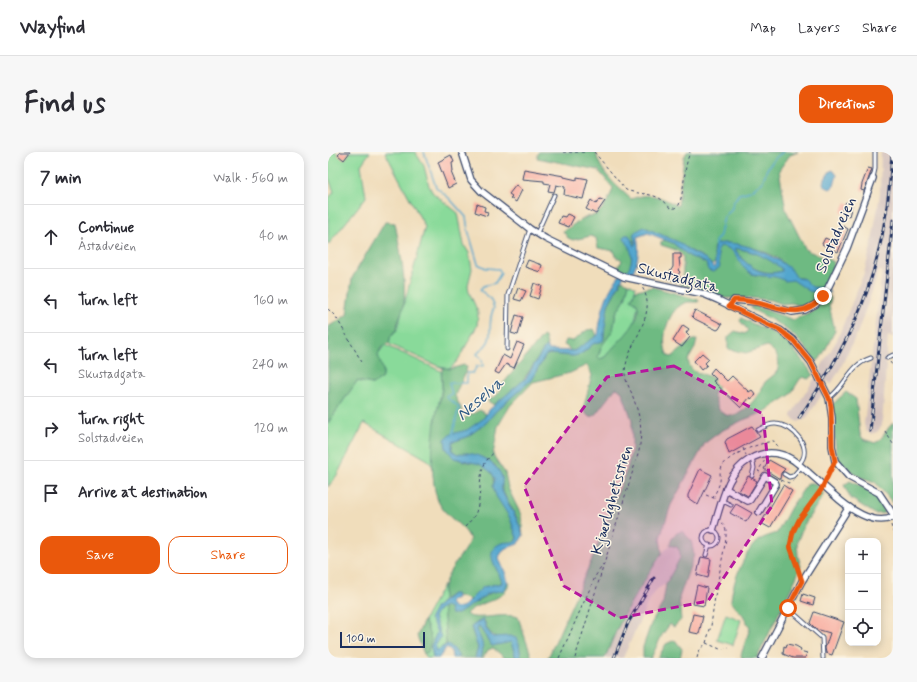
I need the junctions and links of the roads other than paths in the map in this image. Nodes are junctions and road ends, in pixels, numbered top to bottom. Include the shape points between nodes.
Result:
1 (462, 152) edge
2 (875, 152) edge
3 (873, 178) joint
4 (554, 195) dead end
5 (530, 229) junction
6 (537, 233) junction
7 (729, 306) junction
8 (507, 349) dead end
9 (893, 355) edge
10 (872, 358) dead end
11 (887, 358) road end
12 (829, 398) junction
13 (758, 430) dead end
14 (750, 459) junction
15 (800, 466) junction
16 (784, 474) dead end
17 (752, 476) dead end
18 (726, 490) junction
19 (723, 501) junction
20 (731, 505) dead end
21 (849, 507) junction
22 (759, 512) dead end
23 (892, 516) edge
24 (713, 530) junction
25 (709, 545) junction
26 (706, 556) dead end
27 (788, 608) junction
28 (762, 658) edge
29 (823, 658) edge

1 - 5 street, Skustadgata via 471,180 481,191
2 - 3 lane, Solstadveien
3 - 7 street, Solstadveien via 847,248 823,296 811,307 786,311 746,300 734,300
4 - 6 lane
5 - 6 street, Skustadgata
5 - 8 lane via 508,295
6 - 7 street, Skustadgata via 621,276 704,294
7 - 12 street, Skustadgata via 780,330 793,340 811,362
9 - 11 lane
10 - 12 lane via 861,362 852,370 836,393
12 - 23 street, Skustadgata via 835,461 849,477 879,493
13 - 15 lane via 775,424 787,427 798,436 804,451
14 - 15 street via 768,453 780,454
14 - 17 lane via 754,468
14 - 18 street via 733,475
15 - 16 lane via 793,476
15 - 21 street, bridge
18 - 19 street
18 - 22 street via 749,501 765,476 775,482
19 - 20 lane
19 - 24 street
21 - 23 street via 876,520
21 - 27 street
24 - 25 lane via 709,530 703,536
24 - 25 lane via 719,538 715,545
25 - 26 lane
27 - 28 street
27 - 29 lane via 822,638

